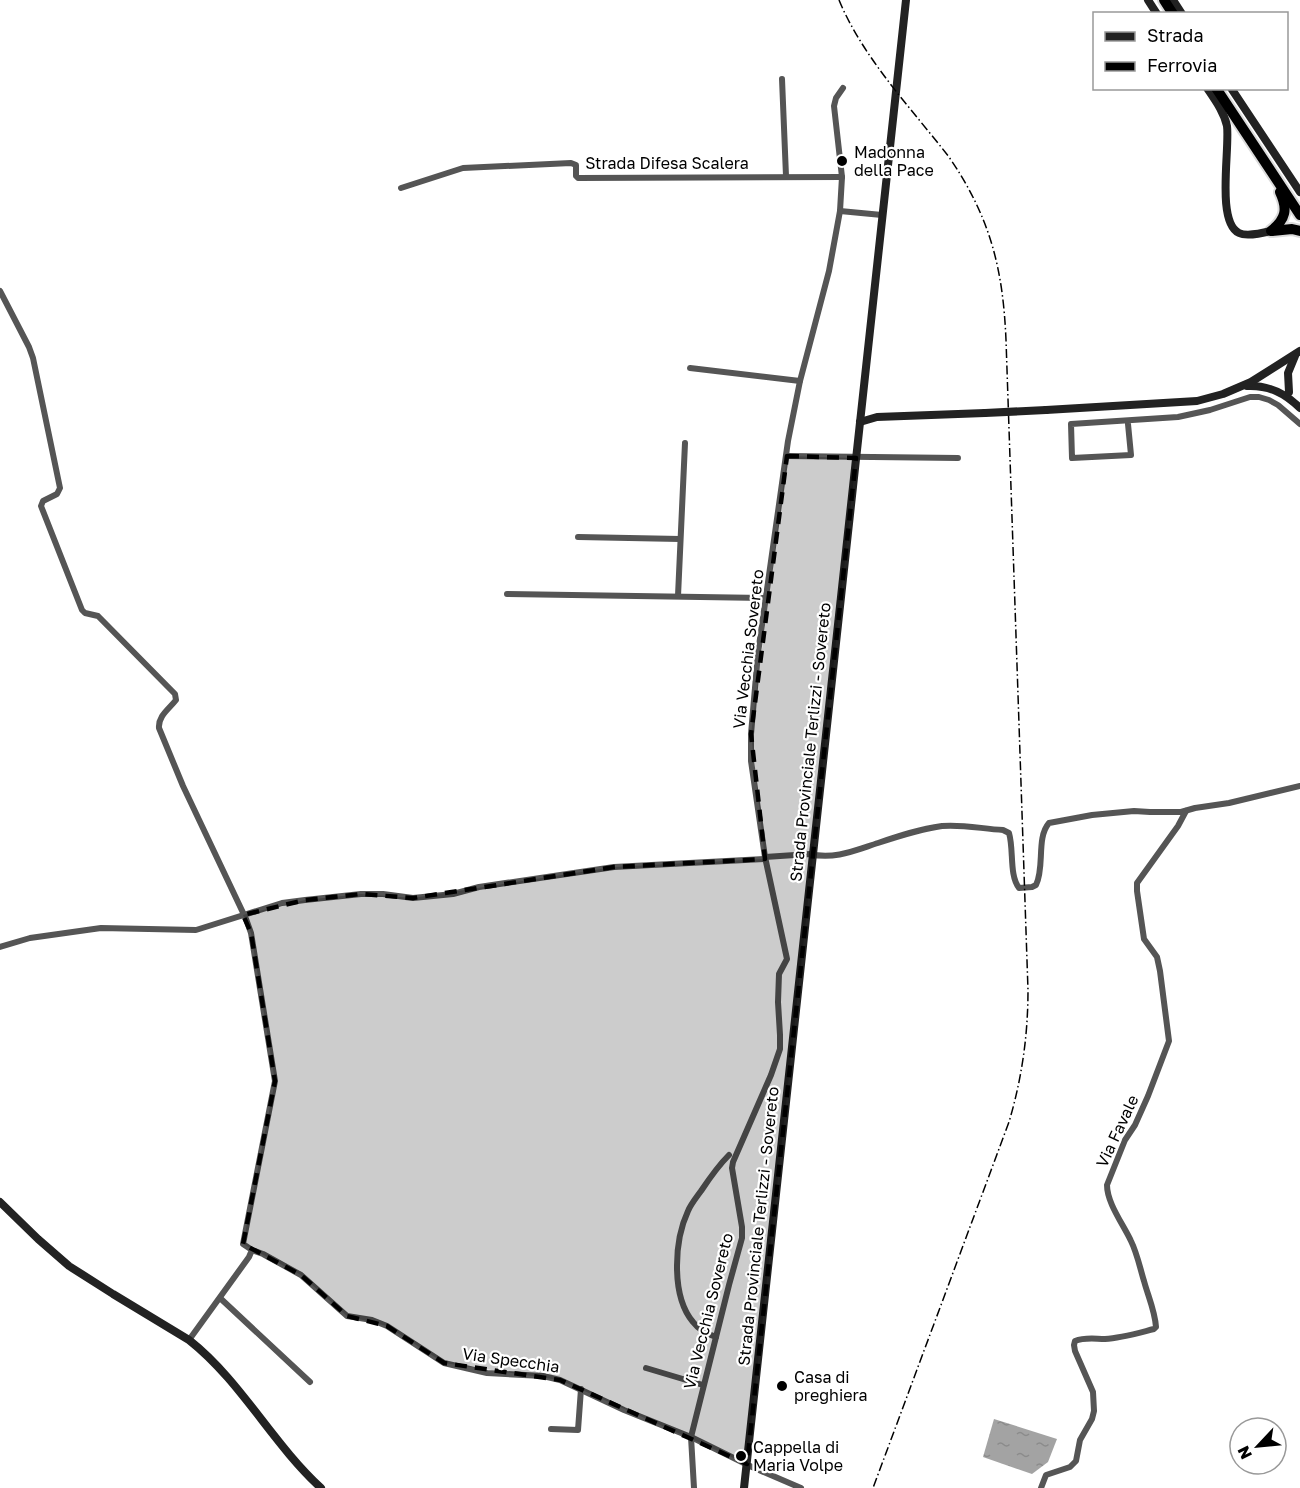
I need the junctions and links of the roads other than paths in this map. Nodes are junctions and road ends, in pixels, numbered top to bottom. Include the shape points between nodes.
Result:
1 (906, 0) edge
2 (782, 79) dead end
3 (843, 88) dead end
4 (1208, 90) edge
5 (1217, 90) edge
6 (1224, 90) edge
7 (1233, 90) edge
8 (1249, 138) junction
9 (786, 176) junction
10 (842, 177) junction
11 (400, 188) dead end
12 (1300, 192) edge
13 (1300, 203) edge
14 (840, 211) junction
15 (882, 215) junction
16 (1300, 215) edge
17 (1271, 231) junction
18 (1300, 231) edge
19 (0, 291) edge
20 (1298, 352) edge
21 (690, 368) dead end
22 (1273, 376) junction
23 (800, 381) junction
24 (1241, 386) junction
25 (1291, 398) edge
26 (860, 418) junction
27 (1128, 424) dead end
28 (1300, 424) edge
29 (685, 443) dead end
30 (787, 456) junction
31 (856, 458) junction
32 (958, 458) dead end
33 (578, 537) dead end
34 (680, 539) junction
35 (507, 594) dead end
36 (678, 596) junction
37 (766, 598) junction
38 (1300, 786) edge
39 (1186, 811) junction
40 (813, 855) junction
41 (765, 858) junction
42 (243, 915) junction
43 (0, 947) edge
44 (787, 959) junction
45 (801, 966) junction
46 (729, 1155) dead end
47 (0, 1202) edge
48 (252, 1250) junction
49 (220, 1298) junction
50 (716, 1337) junction
51 (189, 1340) junction
52 (646, 1368) dead end
53 (310, 1382) dead end
54 (703, 1385) junction
55 (581, 1389) junction
56 (551, 1429) dead end
57 (691, 1437) junction
58 (747, 1464) junction
59 (321, 1488) edge
60 (694, 1488) edge
61 (744, 1488) edge
62 (801, 1488) edge
63 (1041, 1488) edge

1 - 15 main road, Strada Provinciale Terlizzi - Sovereto
2 - 9 street
3 - 10 street, Via Vecchia Sovereto via 834,106
4 - 17 main road via 1227,126 1226,208 1230,224 1243,235
5 - 8 highway
6 - 13 highway
7 - 12 main road
8 - 16 highway
8 - 17 highway via 1284,202 1282,219
9 - 10 street, Strada Difesa Scalera
9 - 11 street, Strada Difesa Scalera via 578,177 576,165 571,163 463,168
10 - 14 street, Via Vecchia Sovereto
14 - 15 street
14 - 23 street, Via Vecchia Sovereto via 829,271
15 - 26 main road, Strada Provinciale Terlizzi - Sovereto
17 - 18 highway
19 - 42 street via 33,358 60,488 41,506 81,610 98,615 175,694 176,700 161,717 159,728
20 - 22 main road
20 - 25 main road via 1288,373
21 - 23 street
22 - 24 main road
22 - 25 main road via 1279,376
23 - 30 street, Via Vecchia Sovereto
24 - 25 main road via 1262,386
24 - 26 main road, bridge via 1197,401
26 - 31 main road, Strada Provinciale Terlizzi - Sovereto
27 - 28 street via 1131,455 1072,458 1071,424 1189,415 1250,397 1269,400
29 - 34 street
30 - 31 street
30 - 37 street, Via Vecchia Sovereto
31 - 32 street
31 - 40 main road, Strada Provinciale Terlizzi - Sovereto
33 - 34 street
34 - 36 street
35 - 36 street
36 - 37 street
37 - 41 street, Via Vecchia Sovereto via 751,734
38 - 39 street
39 - 40 street via 1092,814 1049,823 1043,838 1040,878 1036,885 1027,888 1019,888 1014,882 1012,842 1003,830 941,826 847,854
39 - 63 street, Via Favale via 1137,883 1144,939 1157,957 1160,971 1169,1041 1107,1185 1135,1251 1156,1327 1107,1339 1076,1341 1076,1351 1093,1392 1094,1411 1080,1440 1076,1461 1046,1475
40 - 41 street
40 - 45 main road, Strada Provinciale Terlizzi - Sovereto
41 - 42 street via 614,867 413,898 361,894 305,900
41 - 44 street, Via Vecchia Sovereto
42 - 43 street via 196,930 101,928 30,938
42 - 48 street via 251,933 275,1081 243,1244
44 - 45 street
44 - 50 street, Via Vecchia Sovereto via 778,974 780,1049 733,1162 743,1233
45 - 58 main road, Strada Provinciale Terlizzi - Sovereto
46 - 50 street via 689,1208 678,1256 679,1288 686,1310 702,1331
47 - 51 main road via 69,1266
48 - 49 street
48 - 55 street, Via Specchia via 301,1275 347,1316 387,1326 444,1362 487,1373 551,1378
49 - 51 street
49 - 53 street
50 - 54 street, Via Vecchia Sovereto
51 - 59 main road via 220,1369
52 - 54 street
54 - 57 street, Via Vecchia Sovereto
55 - 56 street via 578,1430
55 - 57 street, Via Specchia
57 - 58 street, Via Specchia
57 - 60 street, Via Vecchia Sovereto
58 - 61 main road, Strada Provinciale Terlizzi - Sovereto
58 - 62 street, Via Specchia

